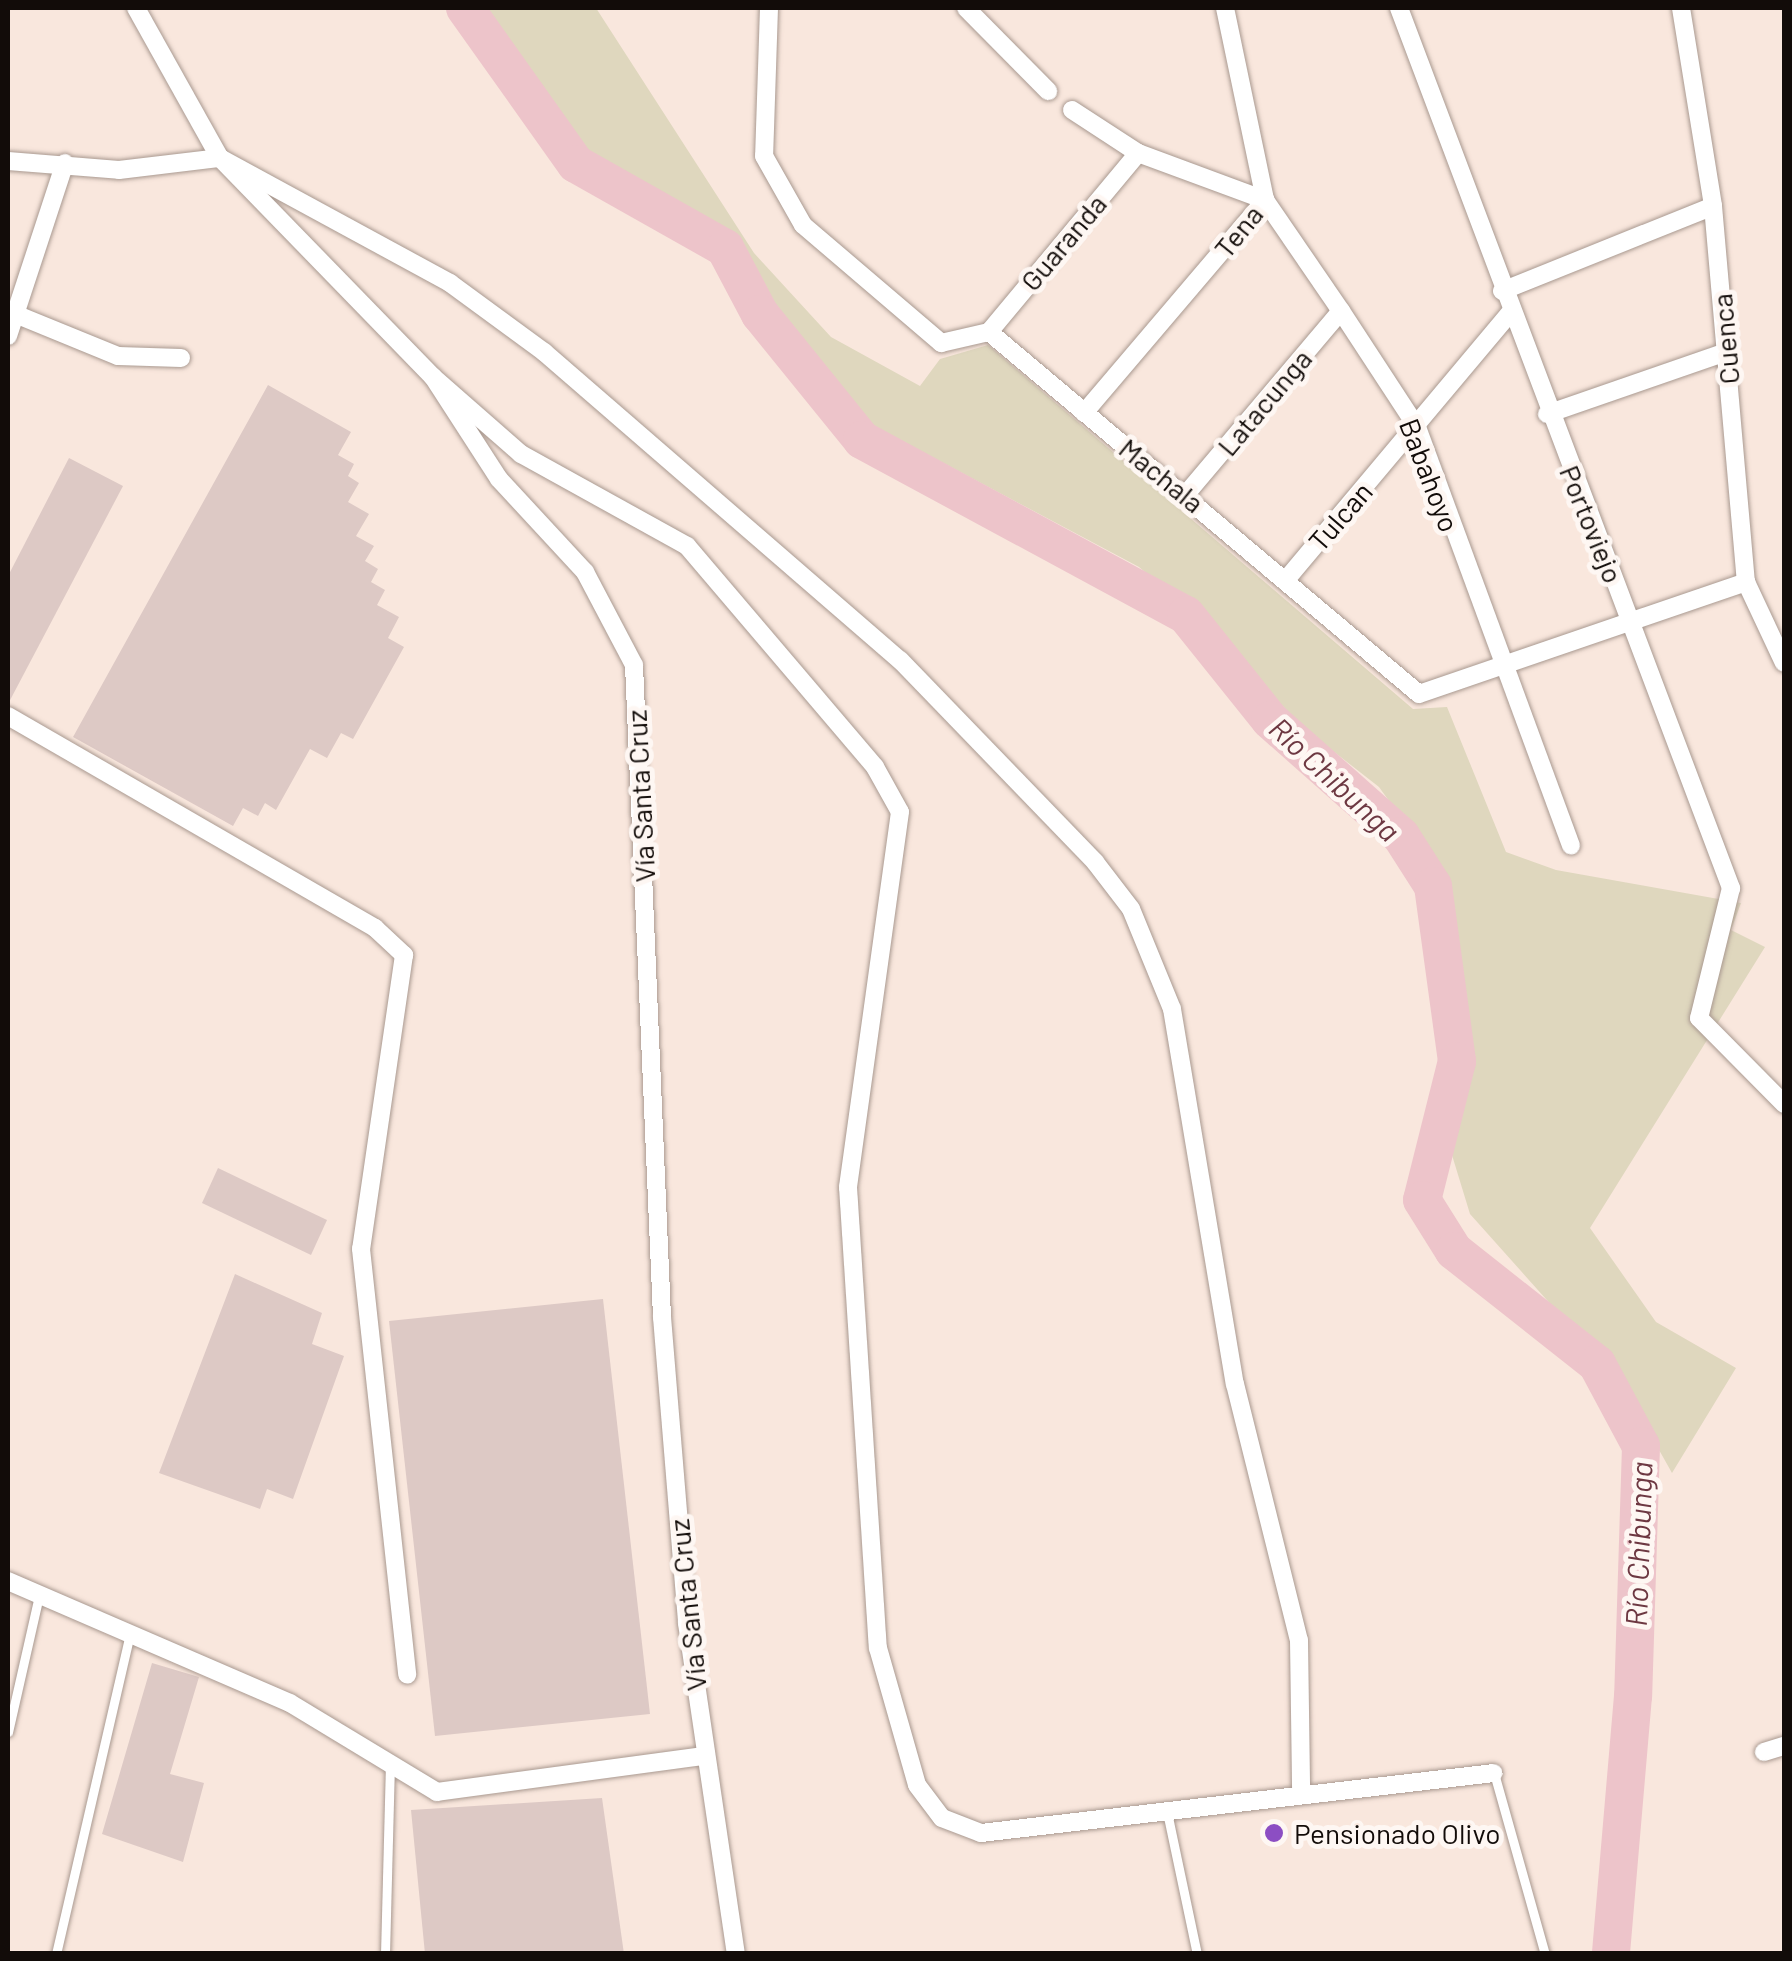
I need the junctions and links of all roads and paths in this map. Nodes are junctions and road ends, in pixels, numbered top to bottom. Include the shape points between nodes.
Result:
1 (769, 8) edge
2 (966, 8) edge
3 (1225, 8) edge
4 (1399, 8) edge
5 (1681, 8) edge
6 (137, 12) edge
7 (1048, 91) dead end
8 (1072, 110) dead end
9 (1138, 153) junction
10 (220, 158) junction
11 (8, 161) edge
12 (66, 162) junction
13 (1266, 200) junction
14 (1713, 206) junction
15 (1502, 291) junction
16 (1341, 311) junction
17 (1510, 313) junction
18 (20, 316) junction
19 (989, 332) junction
20 (8, 336) edge
21 (1726, 352) junction
22 (181, 358) dead end
23 (433, 377) junction
24 (1084, 413) junction
25 (1547, 414) junction
26 (1417, 428) junction
27 (1187, 493) junction
28 (1285, 581) junction
29 (1746, 582) junction
30 (1630, 616) junction
31 (1498, 663) junction
32 (1784, 663) edge
33 (8, 716) edge
34 (1571, 846) dead end
35 (1784, 1104) edge
36 (8, 1581) edge
37 (39, 1595) junction
38 (130, 1634) junction
39 (407, 1675) dead end
40 (8, 1732) edge
41 (1784, 1746) edge
42 (1764, 1752) dead end
43 (703, 1756) junction
44 (390, 1766) junction
45 (1494, 1773) joint
46 (1301, 1792) junction
47 (1166, 1809) junction
48 (56, 1954) edge
49 (385, 1954) edge
50 (736, 1954) edge
51 (1196, 1954) edge
52 (1546, 1954) edge

1 - 19 street via 762,59 773,182 803,225 941,343
2 - 7 street
3 - 13 street, Tena
4 - 15 street, Portoviejo
5 - 14 street, Cuenca
6 - 10 street, Vía Santa Cruz
8 - 9 street
9 - 13 street
9 - 19 street, Guaranda
10 - 12 street via 119,170
10 - 23 street, Vía Santa Cruz
10 - 46 street via 450,282 544,352 900,660 1131,909 1172,1008 1235,1384 1299,1640
11 - 12 street
12 - 18 street
13 - 16 street, Babahoyo
13 - 24 street, Tena
14 - 15 street
14 - 21 street, Cuenca
15 - 17 street, Portoviejo
16 - 26 street, Babahoyo
16 - 27 street, Latacunga
17 - 25 street, Portoviejo
17 - 26 street, Tulcan
18 - 20 street
18 - 22 street via 118,356
19 - 24 street, Machala
21 - 25 street
21 - 29 street, Cuenca
23 - 43 street, Vía Santa Cruz via 499,479 585,572 634,665 662,1317
23 - 47 street via 522,454 687,546 888,786 900,812 848,1187 875,1612 891,1715 917,1785 942,1818 981,1833
24 - 27 street, Machala
25 - 30 street, Portoviejo
26 - 28 street, Tulcan
26 - 31 street, Babahoyo
27 - 28 street, Machala
28 - 31 street, Machala via 1419,694
29 - 30 street, Machala
29 - 32 street, Cuenca
30 - 31 street, Machala
30 - 35 street, Portoviejo via 1731,888 1699,1018
31 - 34 street, Babahoyo
33 - 39 street via 375,928 404,955 360,1249
36 - 37 street
37 - 38 street
37 - 40 lane
38 - 44 street via 290,1703
38 - 48 lane
41 - 42 street
43 - 44 street via 437,1792
43 - 50 street, Vía Santa Cruz
44 - 49 lane
45 - 46 street
45 - 52 lane
46 - 47 street
47 - 51 lane

